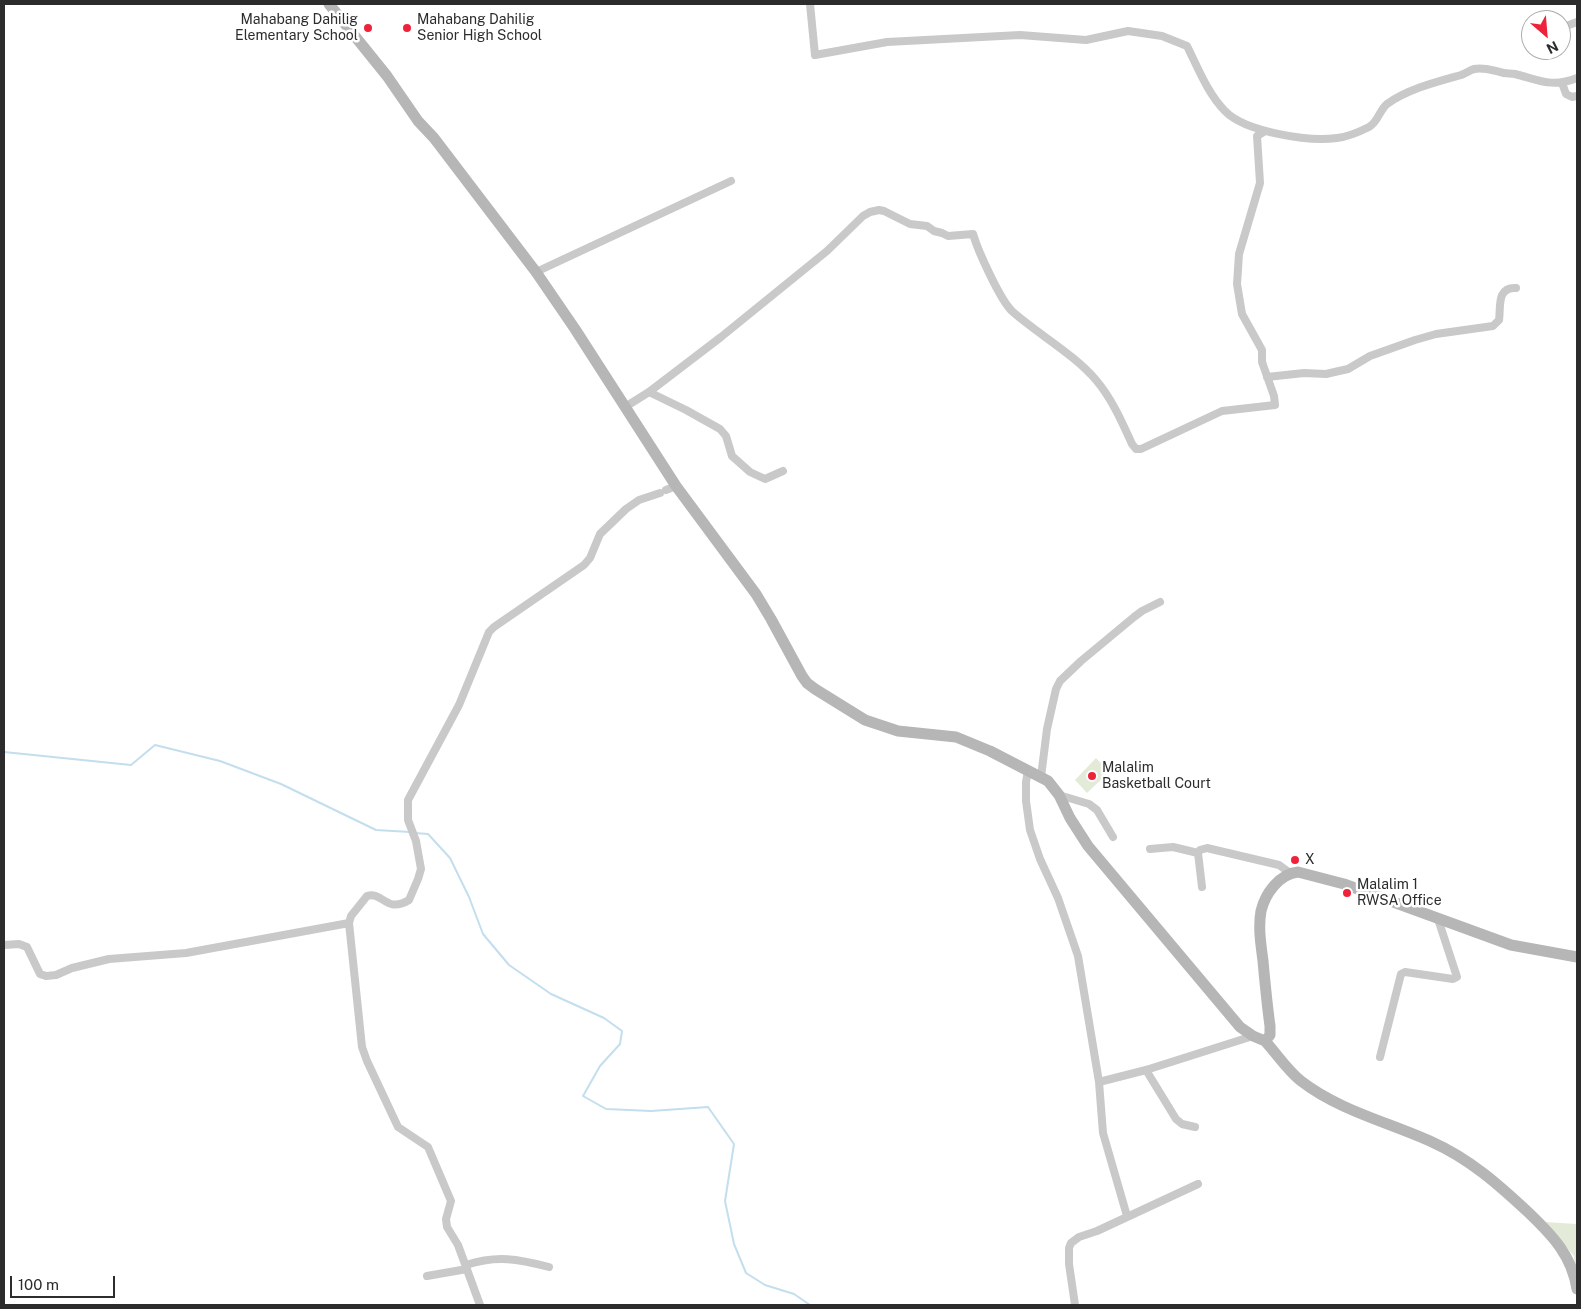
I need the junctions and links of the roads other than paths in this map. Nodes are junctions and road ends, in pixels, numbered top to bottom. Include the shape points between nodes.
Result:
1 (329, 4) edge
2 (810, 4) edge
3 (1577, 78) edge
4 (1562, 83) junction
5 (1577, 96) edge
6 (1265, 131) junction
7 (731, 181) dead end
8 (536, 272) junction
9 (1516, 288) dead end
10 (1267, 377) junction
11 (649, 392) junction
12 (625, 407) junction
13 (783, 472) dead end
14 (668, 489) junction
15 (1160, 602) dead end
16 (1028, 771) junction
17 (1041, 777) junction
18 (1059, 795) junction
19 (1113, 837) dead end
20 (1150, 850) dead end
21 (1198, 853) junction
22 (1290, 873) junction
23 (1202, 887) dead end
24 (1438, 919) junction
25 (348, 923) junction
26 (4, 946) edge
27 (1577, 957) edge
28 (1253, 1036) junction
29 (1265, 1041) junction
30 (1380, 1057) dead end
31 (1146, 1070) junction
32 (1098, 1082) junction
33 (1194, 1127) dead end
34 (1198, 1184) dead end
35 (1127, 1216) junction
36 (467, 1267) junction
37 (549, 1267) dead end
38 (427, 1276) dead end
39 (1577, 1289) edge
40 (480, 1305) edge
41 (1075, 1305) edge

1 - 8 street
2 - 6 street via 815,55 887,42 1020,35 1086,40 1128,31 1162,36 1187,46 1204,81 1224,111 1234,119
3 - 4 street
4 - 5 street via 1566,94
4 - 6 street via 1488,68 1473,69 1404,95 1382,109 1372,125 1346,136 1327,139
6 - 10 street via 1257,136 1260,183 1239,254 1237,284 1242,314 1260,345
7 - 8 street
8 - 12 street
9 - 10 street via 1502,296 1499,320 1493,326 1415,340 1370,356 1348,369 1326,374
10 - 11 street via 1275,405 1222,411 1141,449 1136,448 1096,380 1007,306 973,234 948,236 879,210 863,216 827,252
11 - 12 street
11 - 13 street via 720,429 726,436 732,456 759,478
12 - 14 street
14 - 16 street via 747,581 807,683 875,724 898,731 956,737
14 - 25 street via 630,505 600,534 584,565 489,632 459,705 408,800 408,820 421,869 409,900 396,905 375,895 367,896
15 - 17 street via 1134,617 1060,681 1047,729
16 - 17 street
16 - 32 street via 1028,823 1078,956
17 - 18 street
18 - 19 street via 1090,804
18 - 28 street via 1098,859 1240,1027
20 - 21 street via 1173,848
21 - 22 street via 1207,848 1279,865
21 - 23 street
22 - 24 street via 1298,872 1344,884
22 - 29 street via 1274,885 1261,910 1260,934 1270,1026 1270,1035
24 - 27 street via 1511,945
24 - 30 street via 1457,977 1401,974
25 - 26 street via 186,953 109,960 46,976 40,974 27,947 19,944
25 - 36 street via 362,1047 398,1127 428,1147 451,1201 447,1227
28 - 29 street
28 - 31 street
29 - 39 street via 1292,1073 1326,1096 1431,1141 1478,1168 1547,1232 1570,1262
31 - 32 street
31 - 33 street via 1176,1119
32 - 35 street via 1103,1133
34 - 35 street
35 - 41 street via 1079,1237 1070,1245 1069,1264
36 - 37 street via 478,1261 508,1258
36 - 38 street
36 - 40 street

